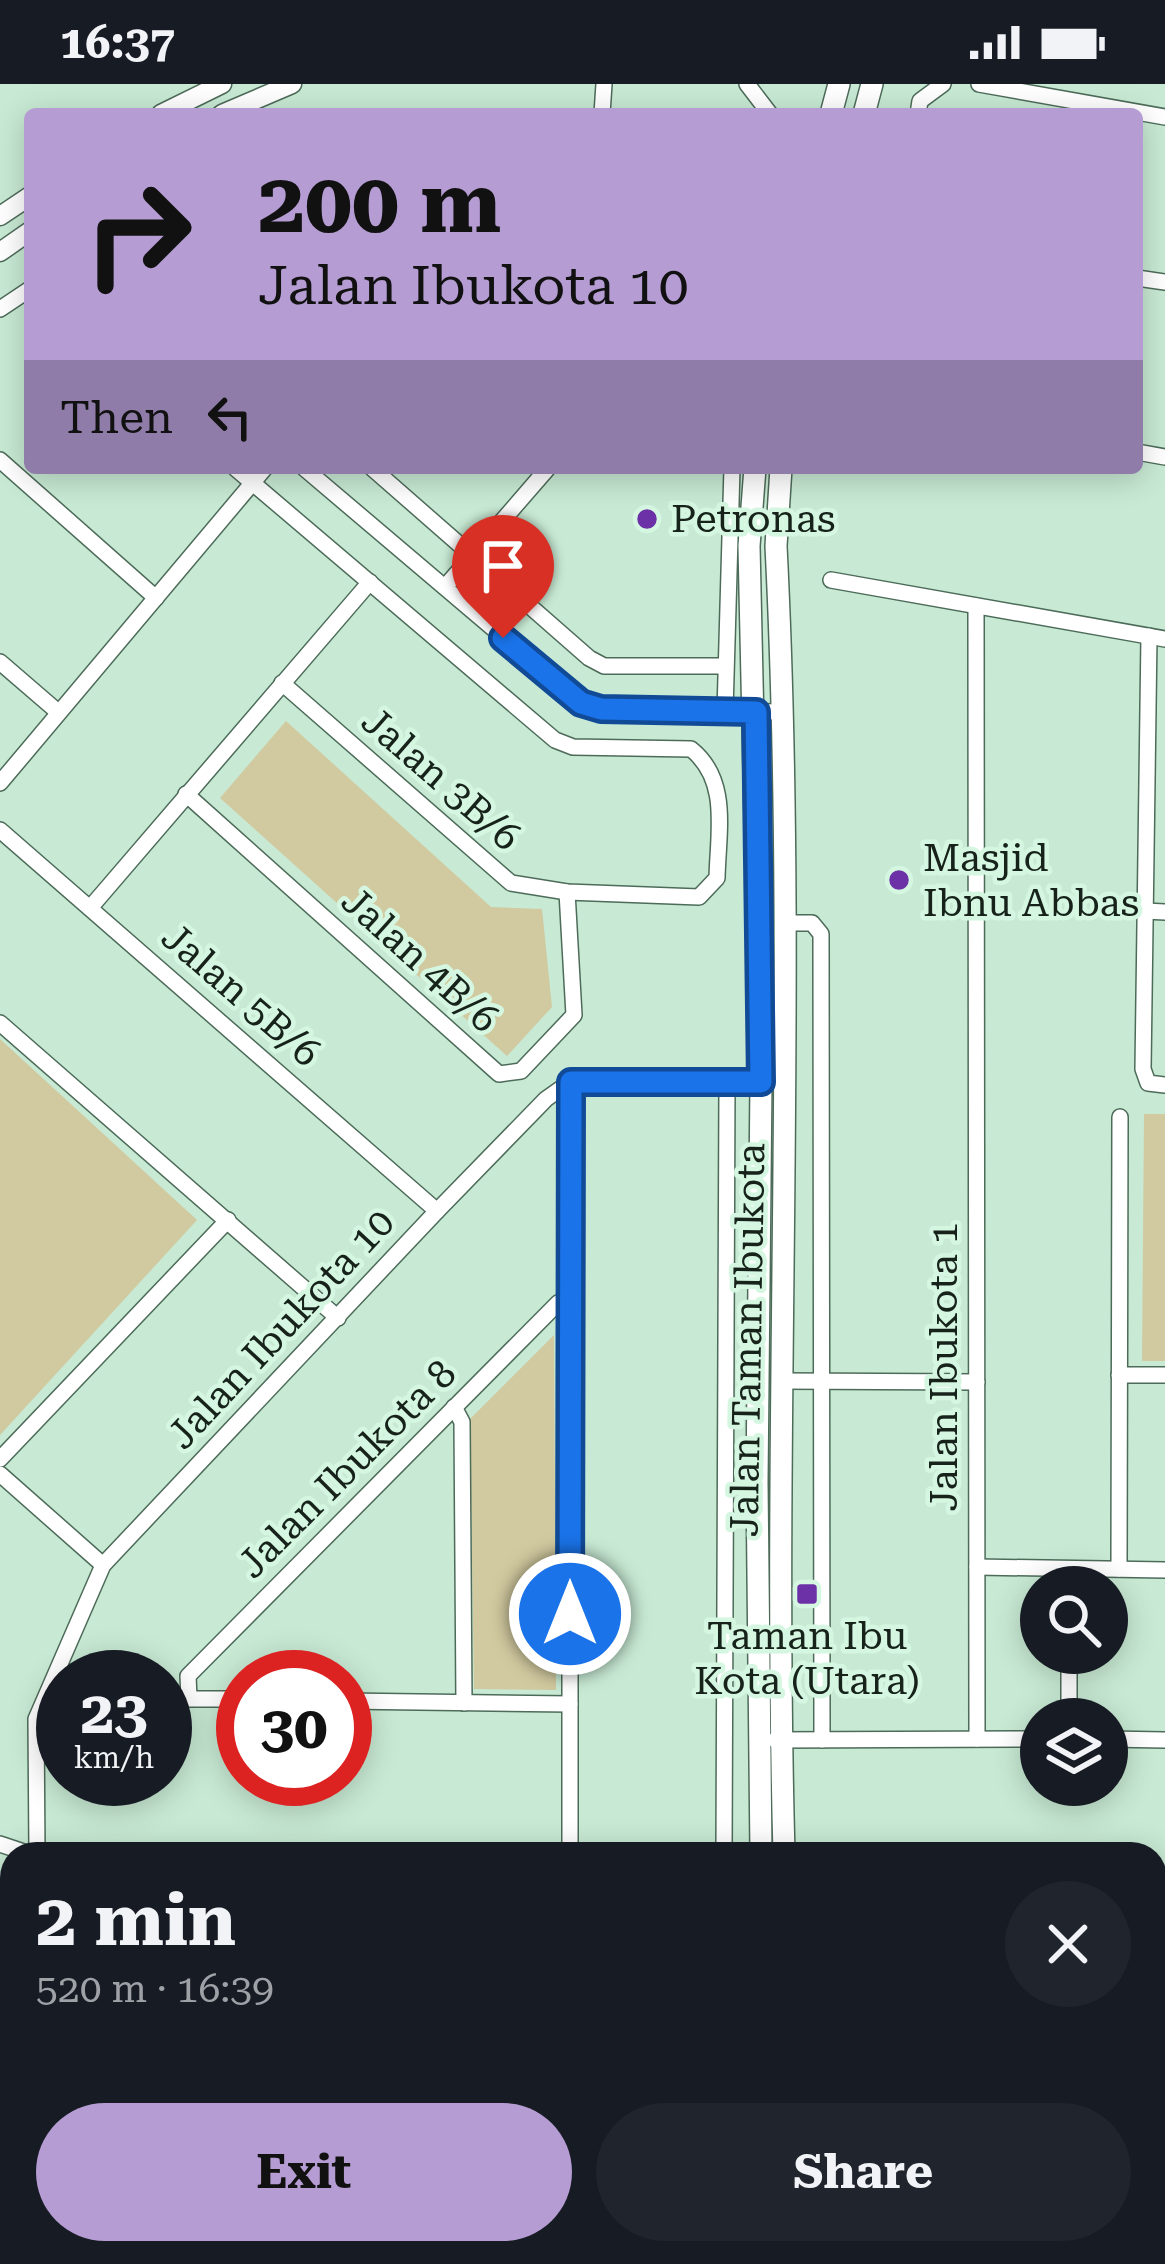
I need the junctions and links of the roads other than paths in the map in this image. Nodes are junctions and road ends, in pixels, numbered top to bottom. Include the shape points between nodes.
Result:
1 (222, 84) edge
2 (292, 84) edge
3 (747, 84) edge
4 (943, 84) edge
5 (980, 84) edge
6 (173, 108) edge
7 (236, 108) edge
8 (765, 108) edge
9 (919, 108) edge
10 (1089, 108) edge
11 (0, 460) edge
12 (242, 474) edge
13 (260, 474) edge
14 (311, 474) edge
15 (379, 474) edge
16 (542, 474) edge
17 (731, 474) edge
18 (755, 474) edge
19 (782, 474) edge
20 (252, 483) junction
21 (472, 555) junction
22 (831, 580) dead end
23 (370, 581) junction
24 (445, 587) junction
25 (156, 598) junction
26 (976, 606) junction
27 (1157, 638) edge
28 (0, 662) edge
29 (725, 666) junction
30 (282, 683) junction
31 (724, 711) junction
32 (58, 712) junction
33 (756, 712) junction
34 (783, 712) junction
35 (0, 783) edge
36 (186, 794) junction
37 (0, 830) edge
38 (567, 892) junction
39 (90, 908) junction
40 (1145, 911) junction
41 (1165, 912) edge
42 (786, 923) junction
43 (0, 1023) edge
44 (788, 1081) junction
45 (571, 1082) junction
46 (727, 1082) junction
47 (761, 1082) junction
48 (1165, 1085) edge
49 (1120, 1118) dead end
50 (437, 1211) junction
51 (228, 1220) junction
52 (572, 1299) junction
53 (338, 1318) junction
54 (1119, 1375) junction
55 (1165, 1375) edge
56 (783, 1381) junction
57 (822, 1382) junction
58 (977, 1382) junction
59 (454, 1406) junction
60 (0, 1459) edge
61 (0, 1474) edge
62 (757, 1482) junction
63 (724, 1483) junction
64 (103, 1565) junction
65 (1119, 1566) edge
66 (977, 1567) junction
67 (1128, 1569) edge
68 (1165, 1570) edge
69 (1020, 1572) edge
70 (72, 1650) edge
71 (192, 1672) edge
72 (372, 1701) edge
73 (464, 1703) junction
74 (570, 1704) junction
75 (36, 1718) edge
76 (977, 1739) junction
77 (1020, 1739) edge
78 (1128, 1739) edge
79 (771, 1740) junction
80 (822, 1740) junction
81 (1165, 1740) edge
82 (34, 1842) edge
83 (570, 1842) edge
84 (724, 1842) edge
85 (762, 1842) edge
86 (783, 1842) edge

1 - 6 street
2 - 7 street
3 - 8 street
4 - 9 street
5 - 10 street
11 - 25 street
12 - 20 street, Jalan 3B/6
13 - 20 street
14 - 24 street
15 - 21 street
16 - 21 street
17 - 29 street
18 - 33 main road, Jalan Taman Ibukota
19 - 34 main road, Jalan Taman Ibukota
20 - 23 street, Jalan 3B/6
20 - 25 street
21 - 24 street
21 - 29 street via 604,666
22 - 26 street
23 - 30 street
23 - 38 street, Jalan 3B/6 via 555,740 691,749 717,774 717,878 699,897
24 - 31 street via 581,703
25 - 32 street
26 - 27 street
26 - 58 street, Jalan Ibukota 1
27 - 40 street
28 - 32 street
29 - 31 street
30 - 36 street
30 - 38 street, Jalan 3B/6 via 501,877
31 - 33 street
32 - 35 street
33 - 34 street
33 - 47 main road, Jalan Taman Ibukota
34 - 42 main road, Jalan Taman Ibukota
36 - 38 street, Jalan 4B/6 via 499,1075 521,1071 574,1015
36 - 39 street
37 - 39 street, Jalan 5B/6
39 - 50 street, Jalan 5B/6
40 - 41 street
40 - 48 street via 1143,1069 1148,1083
42 - 44 main road, Jalan Taman Ibukota
42 - 57 street via 812,923 821,934
43 - 51 street
44 - 47 street
44 - 56 main road, Jalan Taman Ibukota
45 - 46 street
45 - 50 street, Jalan Ibukota 10
45 - 52 street
46 - 47 street
46 - 63 street
47 - 62 main road, Jalan Taman Ibukota
49 - 54 street
50 - 53 street, Jalan Ibukota 10
51 - 53 street
51 - 60 street
52 - 59 street, Jalan Ibukota 8 via 558,1303
52 - 74 street
53 - 64 street, Jalan Ibukota 10
54 - 55 street
54 - 65 street
56 - 57 street
56 - 79 main road, Jalan Taman Ibukota
57 - 58 street
57 - 80 street
58 - 66 street, Jalan Ibukota 1
59 - 71 street, Jalan Ibukota 8
59 - 73 street via 462,1422
61 - 64 street
62 - 63 street
62 - 79 main road, Jalan Taman Ibukota
63 - 84 street
64 - 70 street, Jalan Ibukota 10
66 - 69 street
66 - 76 street, Jalan Ibukota 1
67 - 68 street
72 - 73 street
73 - 74 street
74 - 83 street
75 - 82 street, Jalan Ibukota 10
76 - 77 street
76 - 80 street
78 - 81 street
79 - 80 street
79 - 85 main road, Jalan Taman Ibukota
79 - 86 main road, Jalan Taman Ibukota

